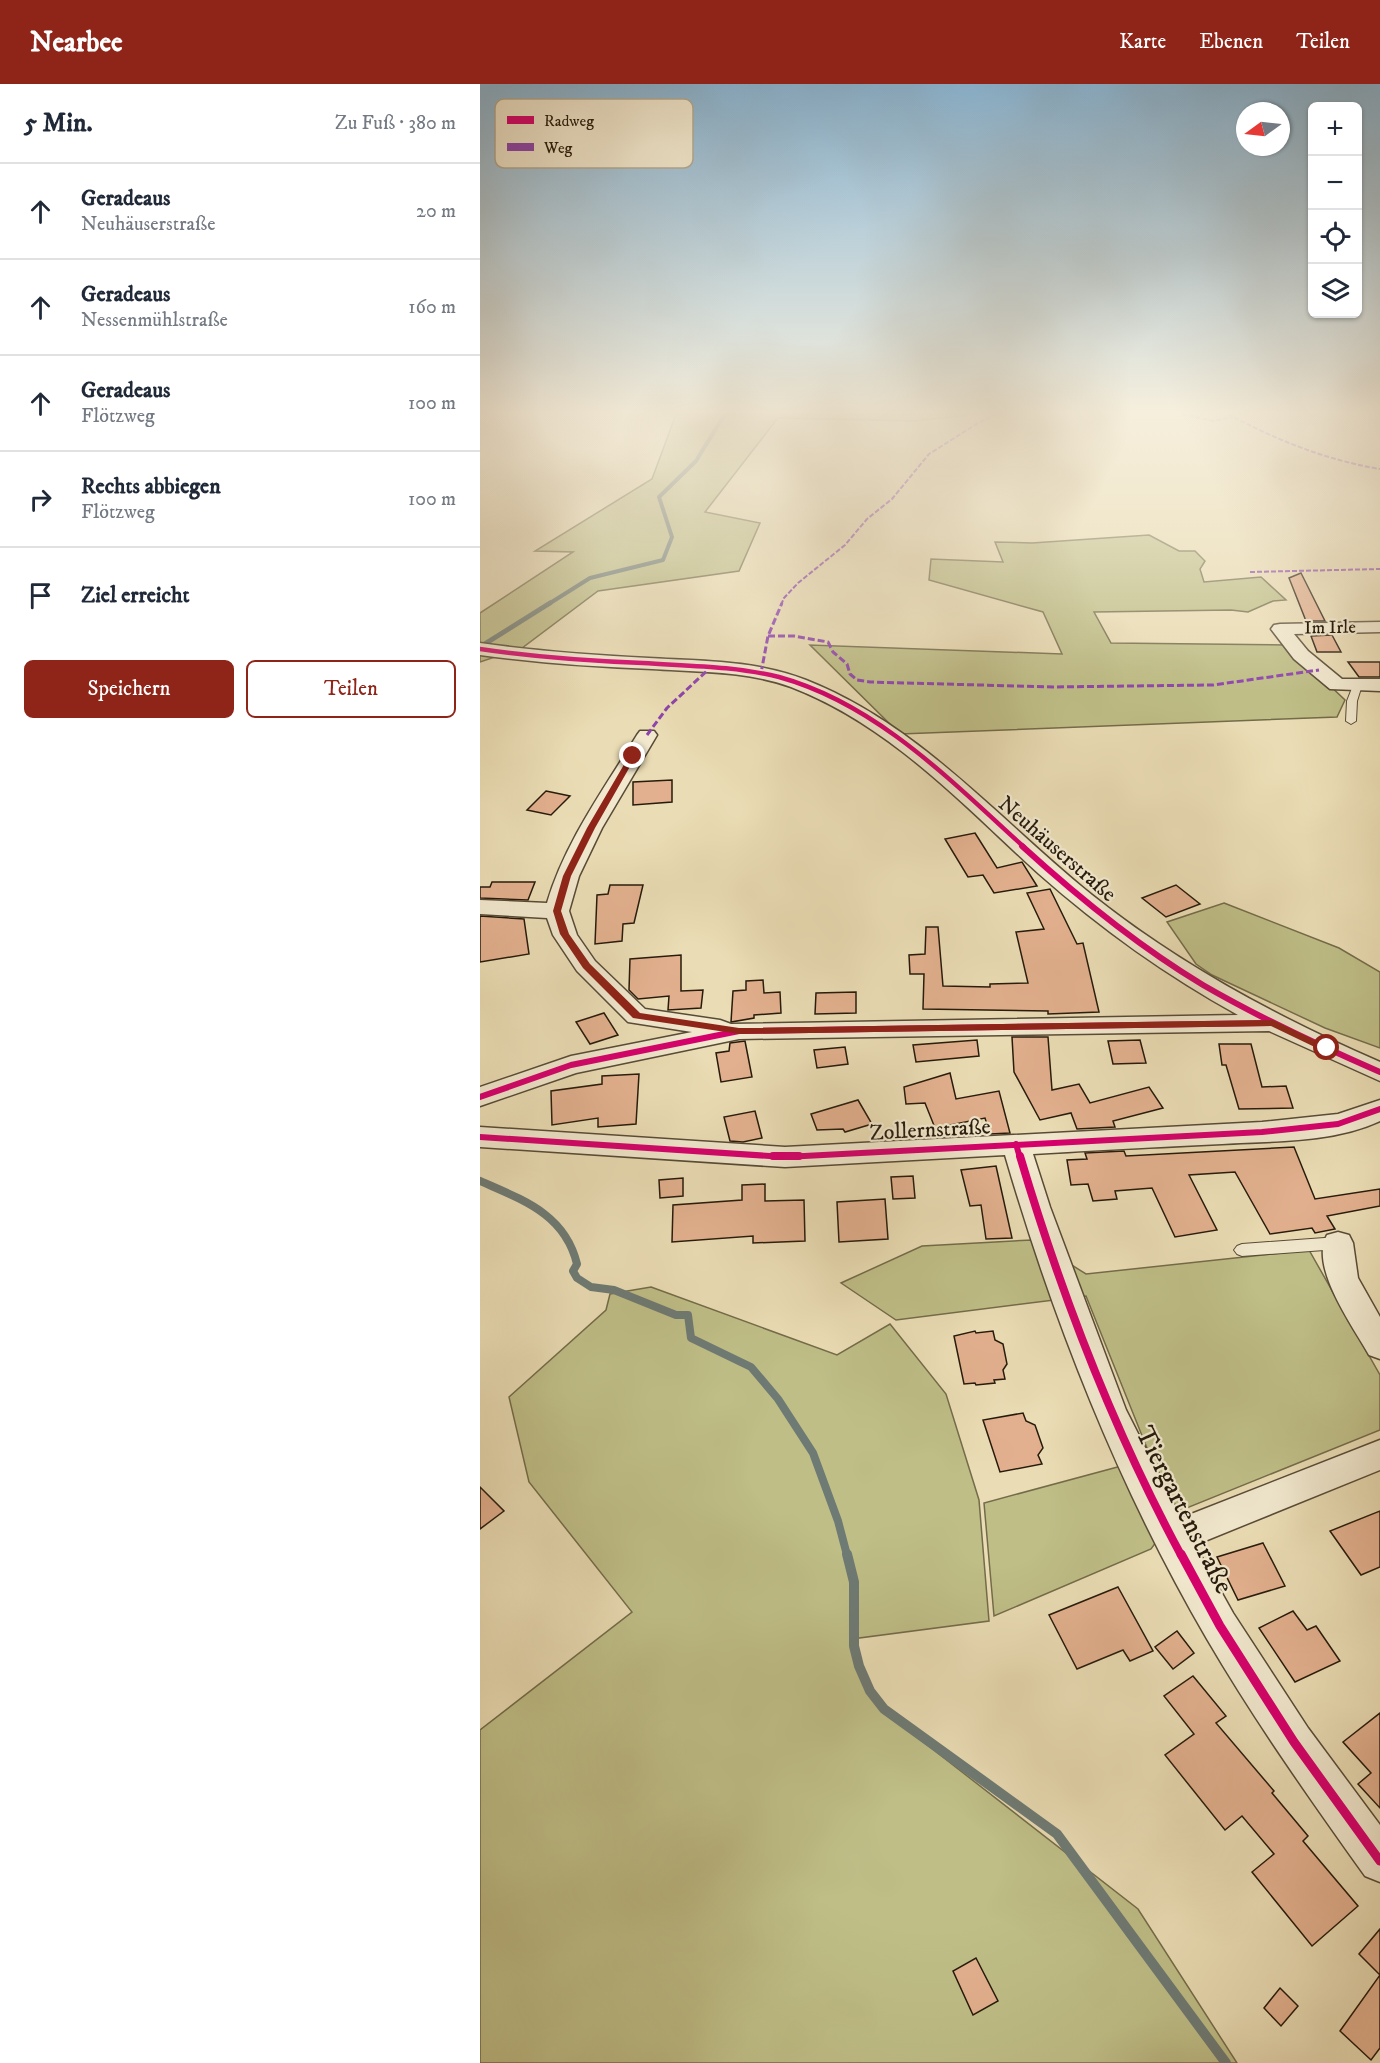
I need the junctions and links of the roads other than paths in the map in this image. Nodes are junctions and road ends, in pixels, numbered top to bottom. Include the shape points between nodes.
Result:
1 (1380, 627) edge
2 (480, 649) edge
3 (1357, 685) junction
4 (1380, 685) edge
5 (1351, 721) dead end
6 (647, 735) dead end
7 (480, 907) edge
8 (557, 911) junction
9 (637, 1016) junction
10 (1273, 1023) junction
11 (739, 1031) junction
12 (662, 1046) junction
13 (1380, 1072) edge
14 (480, 1097) edge
15 (1380, 1109) edge
16 (480, 1137) edge
17 (1016, 1144) junction
18 (1338, 1243) joint
19 (1242, 1250) dead end
20 (1380, 1346) edge
21 (1380, 1455) edge
22 (1172, 1538) junction
23 (1380, 1862) edge

1 - 3 street, Im Irle via 1280,629 1300,655 1337,685
2 - 10 street, Neuhäuserstraße via 761,673 839,700 895,735 1082,898 1179,969
3 - 4 street
3 - 5 lane
6 - 8 street via 591,828 567,876
7 - 8 street
8 - 9 street via 564,934 586,966
9 - 11 street
9 - 12 street
10 - 11 street
10 - 13 street, Neuhäuserstraße
11 - 12 street
12 - 14 street via 571,1065
15 - 17 street, Zollernstraße via 1369,1116 1322,1126 1262,1132
16 - 17 street, Zollernstraße via 785,1157
17 - 22 street, Tiergartenstraße via 1109,1410
18 - 19 lane
18 - 20 street via 1342,1279
21 - 22 street
22 - 23 street, Tiergartenstraße via 1220,1626 1294,1742

